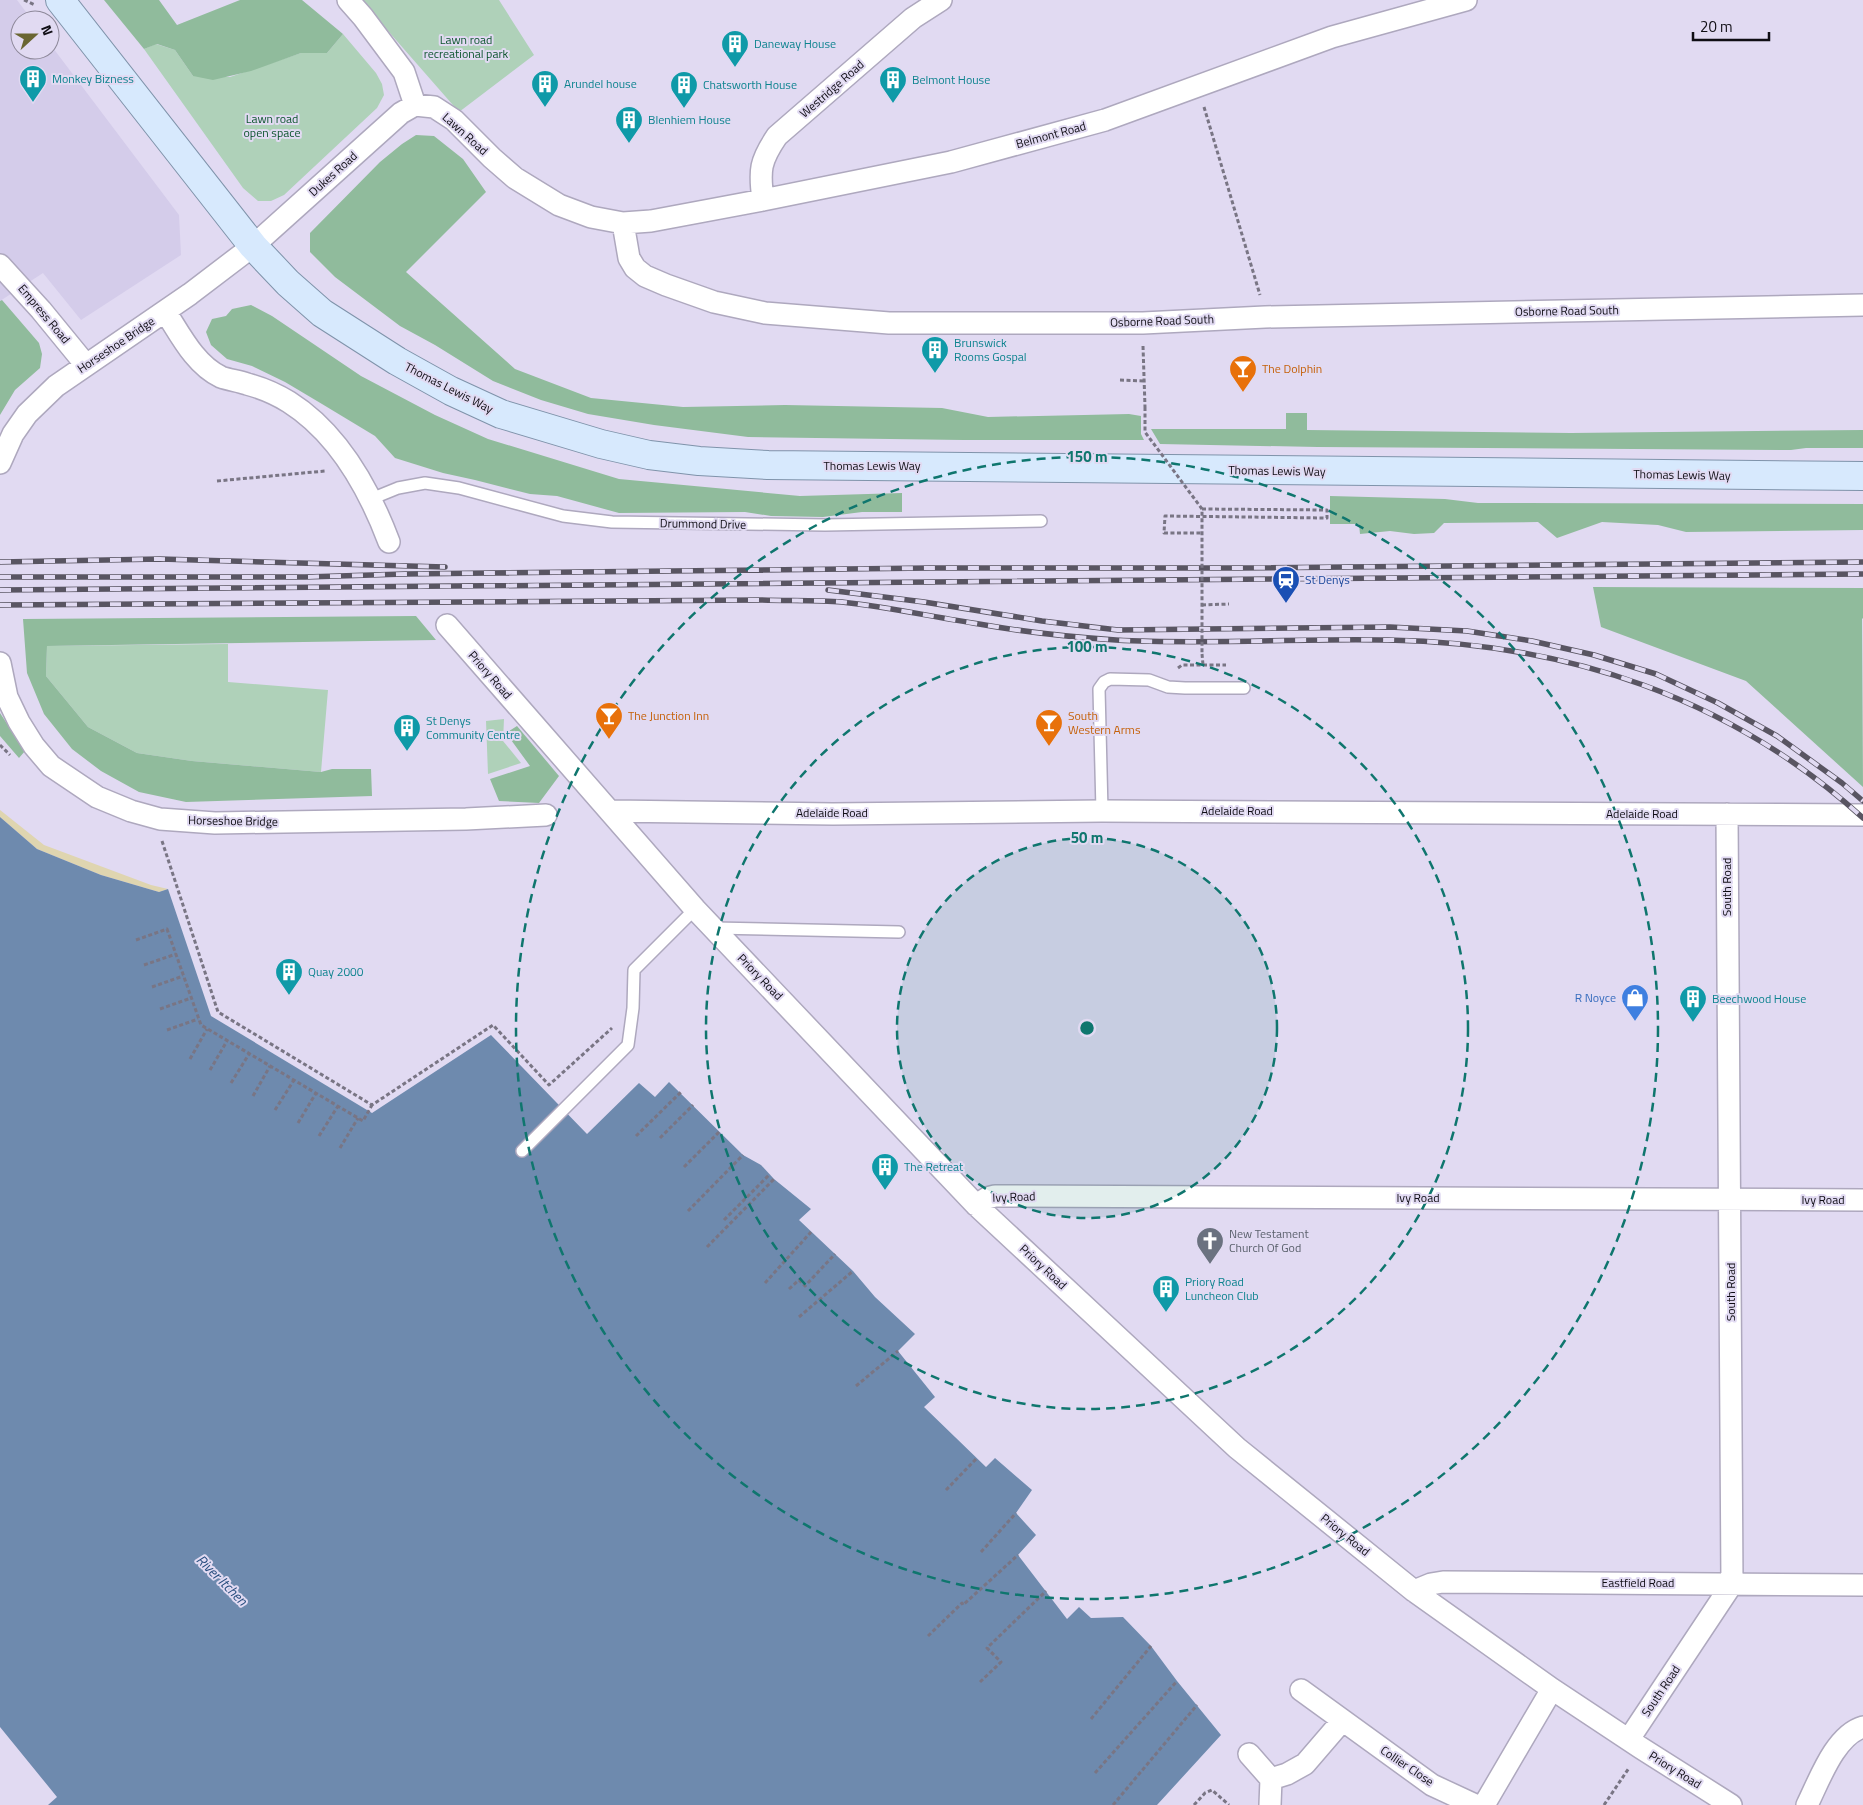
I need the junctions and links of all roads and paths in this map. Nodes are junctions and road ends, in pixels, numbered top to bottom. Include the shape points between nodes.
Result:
1 (60, 0) edge
2 (348, 0) edge
3 (941, 0) edge
4 (1466, 0) edge
5 (1199, 85) junction
6 (415, 105) junction
7 (763, 200) junction
8 (623, 223) junction
9 (253, 246) junction
10 (0, 265) edge
11 (1863, 306) edge
12 (165, 312) junction
13 (1266, 316) junction
14 (1142, 323) junction
15 (86, 365) junction
16 (1120, 380) dead end
17 (1144, 381) junction
18 (0, 464) edge
19 (350, 466) junction
20 (1863, 476) edge
21 (217, 481) dead end
22 (371, 499) junction
23 (1202, 509) junction
24 (1041, 521) dead end
25 (1203, 533) junction
26 (389, 542) dead end
27 (1229, 604) dead end
28 (1202, 605) junction
29 (447, 625) dead end
30 (0, 662) edge
31 (1182, 665) dead end
32 (1203, 665) junction
33 (1226, 665) dead end
34 (1244, 688) dead end
35 (610, 811) junction
36 (1102, 811) junction
37 (1727, 814) junction
38 (546, 815) dead end
39 (1863, 815) edge
40 (160, 819) junction
41 (695, 909) junction
42 (712, 928) junction
43 (899, 932) dead end
44 (136, 940) dead end
45 (176, 954) junction
46 (144, 965) dead end
47 (183, 976) junction
48 (152, 987) dead end
49 (191, 998) junction
50 (634, 1008) junction
51 (160, 1009) dead end
52 (198, 1019) junction
53 (207, 1029) junction
54 (167, 1030) dead end
55 (227, 1041) junction
56 (249, 1054) junction
57 (190, 1059) dead end
58 (270, 1066) junction
59 (210, 1070) dead end
60 (294, 1080) junction
61 (231, 1083) dead end
62 (681, 1092) dead end
63 (316, 1093) junction
64 (253, 1096) dead end
65 (372, 1105) junction
66 (694, 1105) dead end
67 (338, 1106) junction
68 (275, 1110) dead end
69 (358, 1118) junction
70 (298, 1123) dead end
71 (720, 1131) dead end
72 (319, 1136) dead end
73 (636, 1136) dead end
74 (660, 1138) dead end
75 (340, 1148) dead end
76 (522, 1151) dead end
77 (744, 1155) dead end
78 (684, 1166) dead end
79 (770, 1174) dead end
80 (774, 1179) dead end
81 (1730, 1199) junction
82 (1863, 1200) edge
83 (976, 1205) junction
84 (688, 1211) dead end
85 (724, 1220) dead end
86 (811, 1232) dead end
87 (707, 1247) dead end
88 (836, 1254) dead end
89 (852, 1271) dead end
90 (765, 1283) dead end
91 (789, 1289) dead end
92 (799, 1317) dead end
93 (898, 1351) dead end
94 (856, 1386) dead end
95 (977, 1458) dead end
96 (946, 1490) dead end
97 (1016, 1513) dead end
98 (980, 1552) dead end
99 (1018, 1554) dead end
100 (1732, 1584) junction
101 (1863, 1585) edge
102 (1046, 1591) dead end
103 (1414, 1591) junction
104 (928, 1636) dead end
105 (1151, 1646) dead end
106 (1177, 1681) dead end
107 (980, 1682) dead end
108 (1552, 1689) junction
109 (1301, 1690) dead end
110 (1197, 1705) dead end
111 (1091, 1719) dead end
112 (1342, 1721) junction
113 (1863, 1727) edge
114 (1635, 1744) junction
115 (1249, 1754) dead end
116 (1095, 1773) dead end
117 (1271, 1779) junction
118 (1113, 1805) edge
119 (1194, 1805) edge
120 (1229, 1805) edge
121 (1270, 1805) edge
122 (1475, 1805) edge
123 (1484, 1805) edge
124 (1604, 1805) edge
125 (1731, 1805) edge
126 (1807, 1805) edge

1 - 9 main road, Thomas Lewis Way
2 - 6 street via 404,72
3 - 7 street, Westridge Road via 913,18 777,136 761,166
4 - 5 street, Belmont Road via 1332,37
5 - 7 street, Belmont Road via 1105,120 951,162
5 - 13 path
6 - 8 street, Lawn Road via 434,107 454,120 515,178 559,205 591,217
6 - 9 street, Dukes Road via 401,113
7 - 8 street, Belmont Road via 651,221
8 - 14 street, Osborne Road South via 629,258 645,276 714,302 765,313 889,323
9 - 12 street, Horseshoe Bridge
9 - 20 main road, Thomas Lewis Way via 322,313 451,391 501,414 649,455 768,465
10 - 15 street, Empress Road
11 - 13 street, Osborne Road South
12 - 15 street, Horseshoe Bridge
12 - 19 street via 205,366 222,377 262,389 290,403 317,425
13 - 14 street, Osborne Road South
14 - 17 path
15 - 18 street, Horseshoe Bridge via 56,386 27,414 13,434
16 - 17 path
17 - 23 path, bridge via 1145,432
19 - 21 path
19 - 22 street
22 - 24 lane, Drummond Drive via 398,488 425,483 459,488 563,516 612,522 825,525
22 - 26 street
23 - 25 path, bridge
23 - 25 path via 1326,510 1326,518 1165,516 1164,532
25 - 28 path, bridge
27 - 28 path
28 - 32 path, bridge
29 - 35 street, Priory Road
30 - 40 street, Horseshoe Bridge via 7,697 19,722 51,766 97,797
31 - 32 path
32 - 33 path
34 - 36 lane via 1168,687 1149,680 1110,679 1104,682 1099,689
35 - 36 street, Adelaide Road via 833,814
35 - 41 street, Priory Road
36 - 37 street, Adelaide Road
37 - 39 street, Adelaide Road
37 - 81 street, South Road
38 - 40 street, Horseshoe Bridge via 215,823
40 - 65 path via 164,850 218,1012
41 - 42 street, Priory Road
41 - 50 lane via 634,970
42 - 43 lane
42 - 83 street, Priory Road
44 - 45 path via 167,929
45 - 46 path
45 - 47 path
47 - 48 path
47 - 49 path
49 - 51 path
49 - 52 path
50 - 65 path via 550,1085 493,1025
50 - 76 lane via 628,1045
52 - 53 path via 200,1025
52 - 54 path
53 - 55 path
53 - 57 path
55 - 56 path
55 - 59 path
56 - 58 path
56 - 61 path
58 - 60 path
58 - 64 path
60 - 63 path
60 - 68 path
62 - 73 path
63 - 67 path
63 - 70 path
65 - 69 path via 363,1121
66 - 74 path
67 - 69 path
67 - 72 path
69 - 75 path
71 - 78 path
77 - 84 path
79 - 85 path
80 - 87 path
81 - 82 street, Ivy Road
81 - 83 street, Ivy Road via 995,1196
81 - 100 street, South Road
83 - 103 street, Priory Road via 1237,1448
86 - 90 path
88 - 91 path via 805,1286 798,1280
89 - 92 path
93 - 94 path
95 - 96 path
97 - 98 path
99 - 104 path
100 - 101 street, Eastfield Road
100 - 103 street, Eastfield Road via 1443,1582
100 - 114 street, South Road
102 - 107 path via 987,1648 1001,1662
103 - 108 street, Priory Road
105 - 111 path
106 - 116 path
108 - 114 street, Priory Road
108 - 123 street
109 - 112 street, Collier Close
110 - 118 path
112 - 117 street via 1305,1764
112 - 122 street, Collier Close via 1432,1785
113 - 126 street via 1844,1739 1833,1753
114 - 124 path
114 - 125 street, Priory Road
115 - 117 street
117 - 121 street
119 - 120 path via 1212,1790

